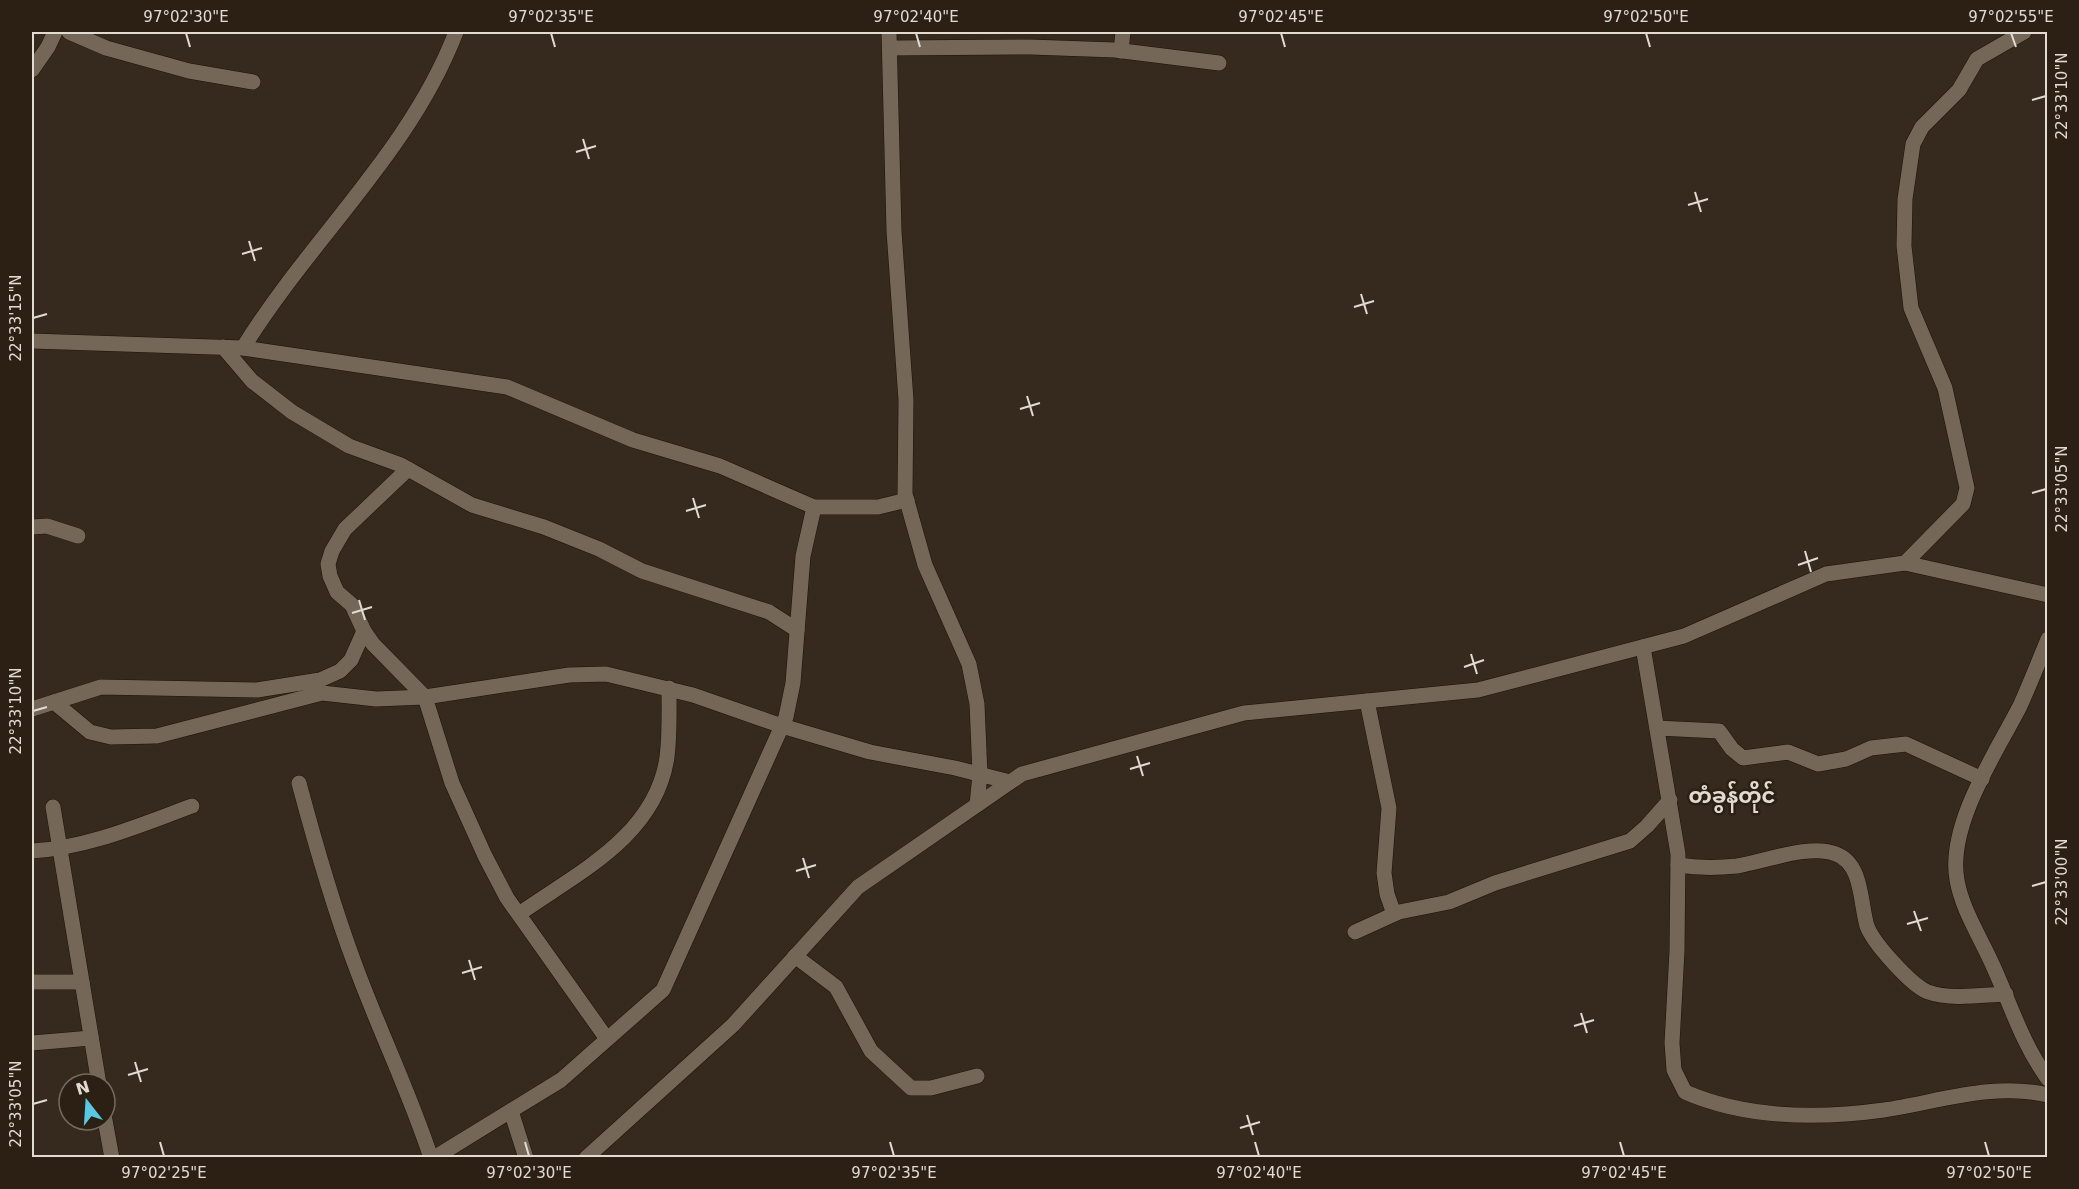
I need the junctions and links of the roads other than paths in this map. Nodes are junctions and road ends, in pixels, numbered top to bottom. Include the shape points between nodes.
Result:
1 (55, 32) edge
2 (69, 32) edge
3 (456, 32) edge
4 (889, 32) edge
5 (1123, 32) edge
6 (2024, 32) edge
7 (958, 39) edge
8 (891, 48) junction
9 (1121, 51) junction
10 (1219, 63) dead end
11 (32, 70) edge
12 (253, 82) dead end
13 (32, 341) edge
14 (223, 347) junction
15 (243, 348) junction
16 (408, 469) junction
17 (907, 500) junction
18 (814, 507) junction
19 (32, 527) edge
20 (78, 536) dead end
21 (1905, 563) junction
22 (2048, 595) edge
23 (797, 630) junction
24 (364, 631) junction
25 (2048, 639) edge
26 (1643, 647) junction
27 (669, 688) junction
28 (425, 697) junction
29 (1367, 701) junction
30 (54, 702) junction
31 (32, 709) edge
32 (782, 726) junction
33 (1657, 728) junction
34 (980, 774) junction
35 (1982, 779) junction
36 (1010, 782) junction
37 (299, 783) dead end
38 (1670, 800) junction
39 (977, 805) junction
40 (192, 806) dead end
41 (53, 807) dead end
42 (60, 849) junction
43 (32, 851) edge
44 (1678, 865) junction
45 (519, 914) junction
46 (1394, 914) junction
47 (1355, 932) dead end
48 (795, 956) junction
49 (32, 982) edge
50 (82, 982) junction
51 (2006, 994) junction
52 (91, 1038) junction
53 (607, 1039) junction
54 (32, 1043) edge
55 (97, 1072) edge
56 (977, 1076) dead end
57 (2048, 1079) edge
58 (2048, 1095) edge
59 (511, 1111) junction
60 (107, 1132) edge
61 (112, 1158) edge
62 (432, 1158) edge
63 (526, 1158) edge
64 (586, 1158) edge

1 - 11 street
2 - 12 street via 106,48 189,71
3 - 15 street via 446,60 384,161
4 - 8 street
5 - 9 street
6 - 21 street via 1977,59 1959,90 1922,128 1913,144 1905,199 1904,246 1911,308 1945,388 1967,488 1963,504
7 - 8 street
7 - 9 street
8 - 17 street via 894,231 906,400
9 - 10 street
13 - 14 street
14 - 15 street
14 - 16 street via 252,381 292,412 349,446
15 - 18 street via 507,387 633,440 720,466
16 - 23 street via 472,505 599,549 642,571 769,612
16 - 24 street via 345,529 328,564 337,592 352,605
17 - 18 street via 878,507
17 - 34 street via 925,565 969,664 977,704
18 - 23 street via 803,556
19 - 20 street via 47,526
21 - 22 street
21 - 26 street via 1826,574 1684,636
23 - 32 street via 793,683
24 - 28 street
24 - 30 street via 351,660 340,671 320,680 257,690 101,687
25 - 35 street
26 - 29 street via 1478,690
26 - 33 street
27 - 28 street via 606,674 569,675
27 - 32 street
27 - 45 street via 666,759 659,784 633,830 594,865
28 - 30 street via 376,699 321,693 157,736 111,737 90,732
28 - 45 street via 466,819
29 - 36 street via 1244,713 1022,774
29 - 46 street via 1389,808 1384,873
30 - 31 street
32 - 34 street via 870,752
32 - 53 street via 663,990
33 - 35 street via 1719,732 1743,758 1788,753 1818,764 1846,759 1870,748 1906,744
33 - 38 street
34 - 36 street
34 - 39 street
35 - 51 street via 1960,837 1957,880
36 - 39 street
37 - 62 street via 353,961
38 - 44 street
38 - 46 street via 1630,841 1495,883 1449,902
39 - 48 street via 858,887
40 - 42 street
41 - 42 street
42 - 43 street
42 - 50 street
44 - 51 street via 1736,866 1806,852 1836,854 1848,861 1856,875 1868,928 1917,987 1950,995
44 - 58 street via 1672,1043 1674,1070 1685,1092 1741,1109 1792,1115 1885,1110 1999,1091 2025,1090
45 - 53 street
46 - 47 street
48 - 56 street via 836,987 871,1051 911,1088 931,1088
48 - 64 street via 733,1025
49 - 50 street
50 - 52 street
51 - 57 street via 2029,1049
52 - 54 street
52 - 55 street
53 - 59 street via 561,1080
59 - 62 street
59 - 63 street
60 - 61 street

